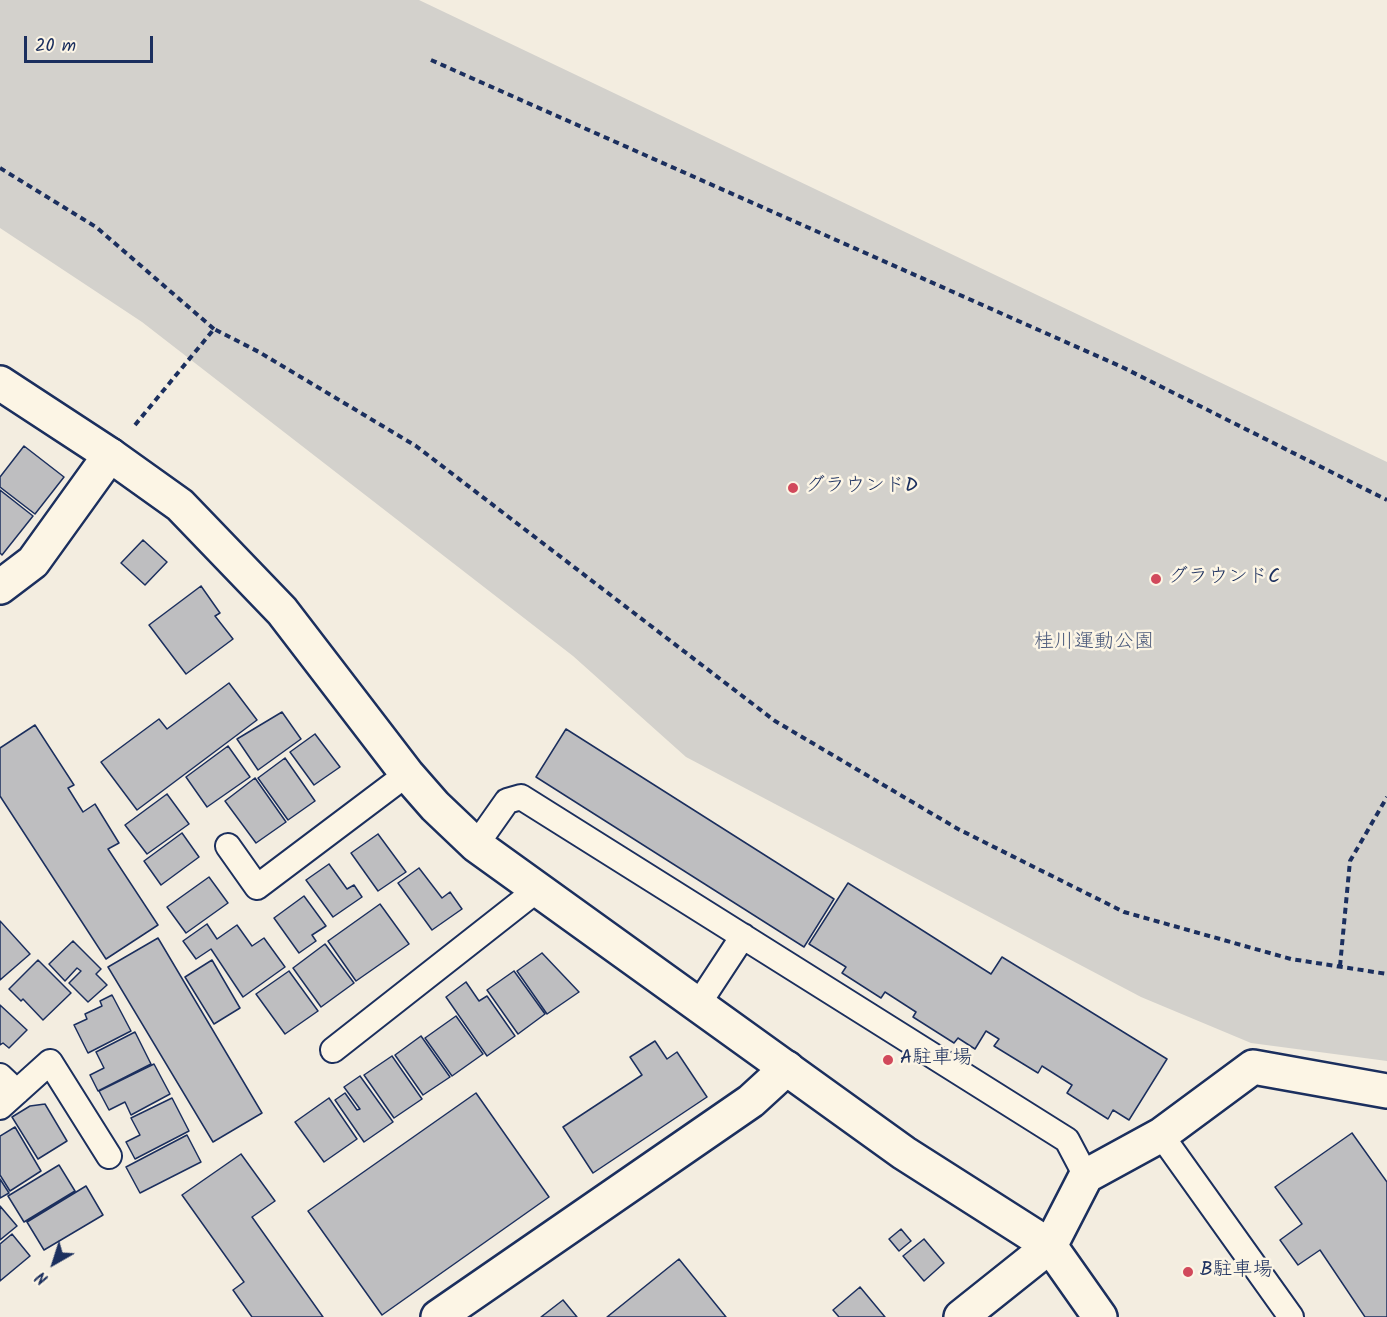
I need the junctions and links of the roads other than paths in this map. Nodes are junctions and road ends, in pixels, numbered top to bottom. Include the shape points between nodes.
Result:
1 (0, 383) edge
2 (110, 455) junction
3 (0, 587) edge
4 (407, 774) junction
5 (476, 844) junction
6 (228, 846) dead end
7 (538, 889) junction
8 (743, 936) junction
9 (699, 1003) junction
10 (333, 1050) dead end
11 (787, 1068) junction
12 (1387, 1091) edge
13 (6, 1092) edge
14 (1161, 1135) junction
15 (109, 1156) dead end
16 (1086, 1176) junction
17 (1050, 1246) junction
18 (438, 1317) edge
19 (961, 1317) edge
20 (1100, 1317) edge
21 (1291, 1317) edge

1 - 2 street
2 - 3 street via 33,562
2 - 4 street via 180,505 282,611
4 - 5 street
4 - 6 lane via 257,887
5 - 7 street
5 - 8 lane via 507,801 521,797
7 - 9 street
7 - 10 lane
8 - 9 lane
8 - 16 lane via 1067,1140
9 - 11 street
11 - 17 street via 904,1153
11 - 18 street via 751,1101
12 - 14 street via 1253,1067
13 - 15 lane via 50,1062
14 - 16 street
14 - 21 lane
16 - 17 street
17 - 19 street
17 - 20 street

